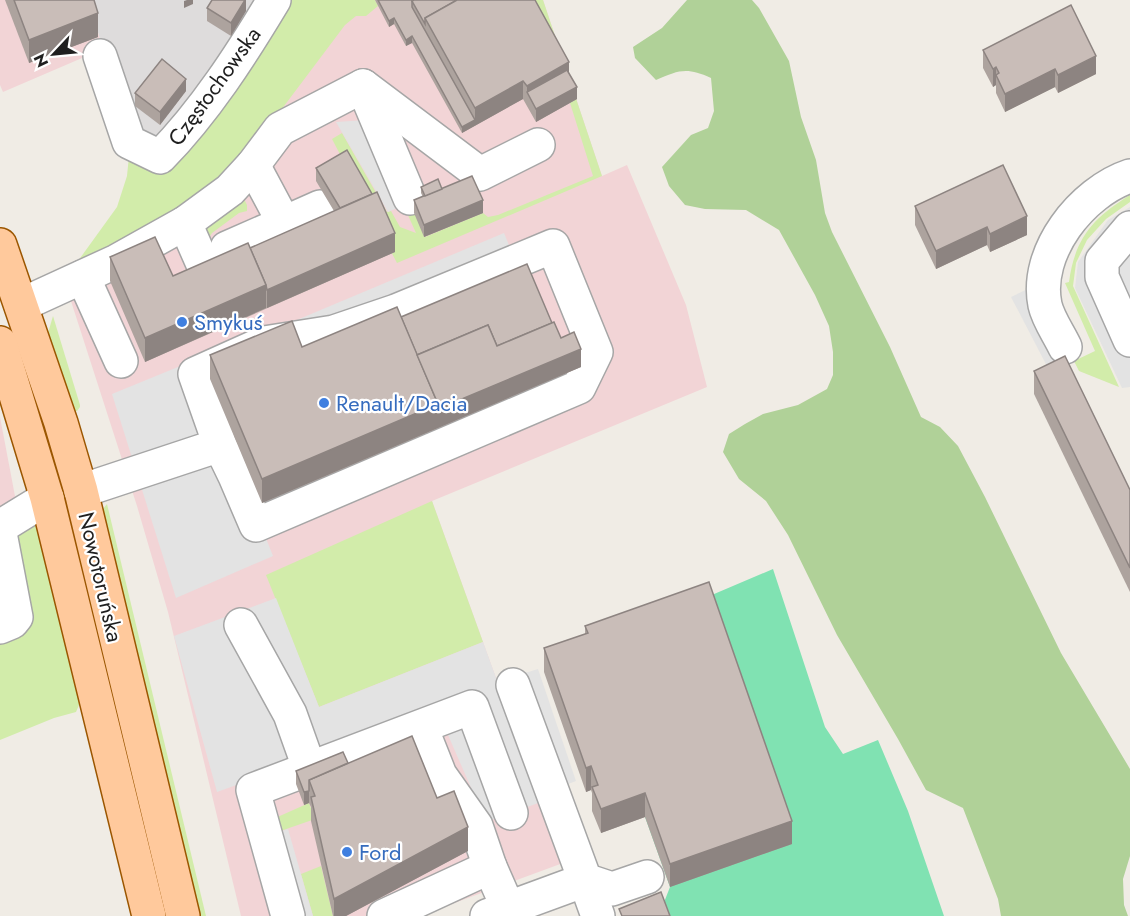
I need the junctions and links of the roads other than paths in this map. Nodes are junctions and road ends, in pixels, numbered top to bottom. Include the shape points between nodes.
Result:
1 (274, 0) edge
2 (100, 56) dead end
3 (363, 86) junction
4 (538, 145) dead end
5 (254, 165) junction
6 (1130, 176) edge
7 (410, 198) dead end
8 (320, 207) dead end
9 (185, 223) junction
10 (284, 223) junction
11 (1130, 228) edge
12 (0, 245) edge
13 (83, 277) junction
14 (21, 305) junction
15 (1130, 340) edge
16 (0, 343) edge
17 (1065, 347) dead end
18 (121, 360) dead end
19 (220, 445) junction
20 (81, 491) junction
21 (47, 498) junction
22 (0, 527) edge
23 (0, 533) edge
24 (241, 625) dead end
25 (0, 627) edge
26 (513, 684) dead end
27 (421, 727) junction
28 (310, 770) junction
29 (511, 813) dead end
30 (490, 867) junction
31 (647, 877) dead end
32 (585, 880) junction
33 (497, 912) edge
34 (149, 916) edge
35 (183, 916) edge
36 (288, 916) edge
37 (384, 916) edge
38 (598, 916) edge

1 - 2 street, Częstochowska via 183,134 160,157 129,142
3 - 4 street via 480,174
3 - 5 street via 280,129
3 - 7 street
5 - 9 street via 230,190
5 - 10 street
6 - 17 street via 1114,181 1088,201 1064,227 1052,251 1043,281 1045,306
8 - 10 street
9 - 10 street via 217,260
9 - 13 street
11 - 15 street via 1102,261 1102,277
12 - 14 main road, Nowotoruńska
13 - 14 street
13 - 18 street
14 - 20 main road, Nowotoruńska
16 - 21 main road, Nowotoruńska
19 - 19 street via 195,374 264,343 334,332 396,311 553,246 596,352 579,387 256,525
19 - 20 street
20 - 35 main road, Nowotoruńska
21 - 22 street
21 - 34 main road, Nowotoruńska
23 - 25 street via 16,617
24 - 28 street via 290,714
26 - 32 street
27 - 28 street
27 - 29 street via 472,706
27 - 30 street via 440,775 476,826
28 - 36 street via 253,790
30 - 33 street
30 - 37 street
31 - 32 street via 612,889
32 - 33 street
32 - 38 street

